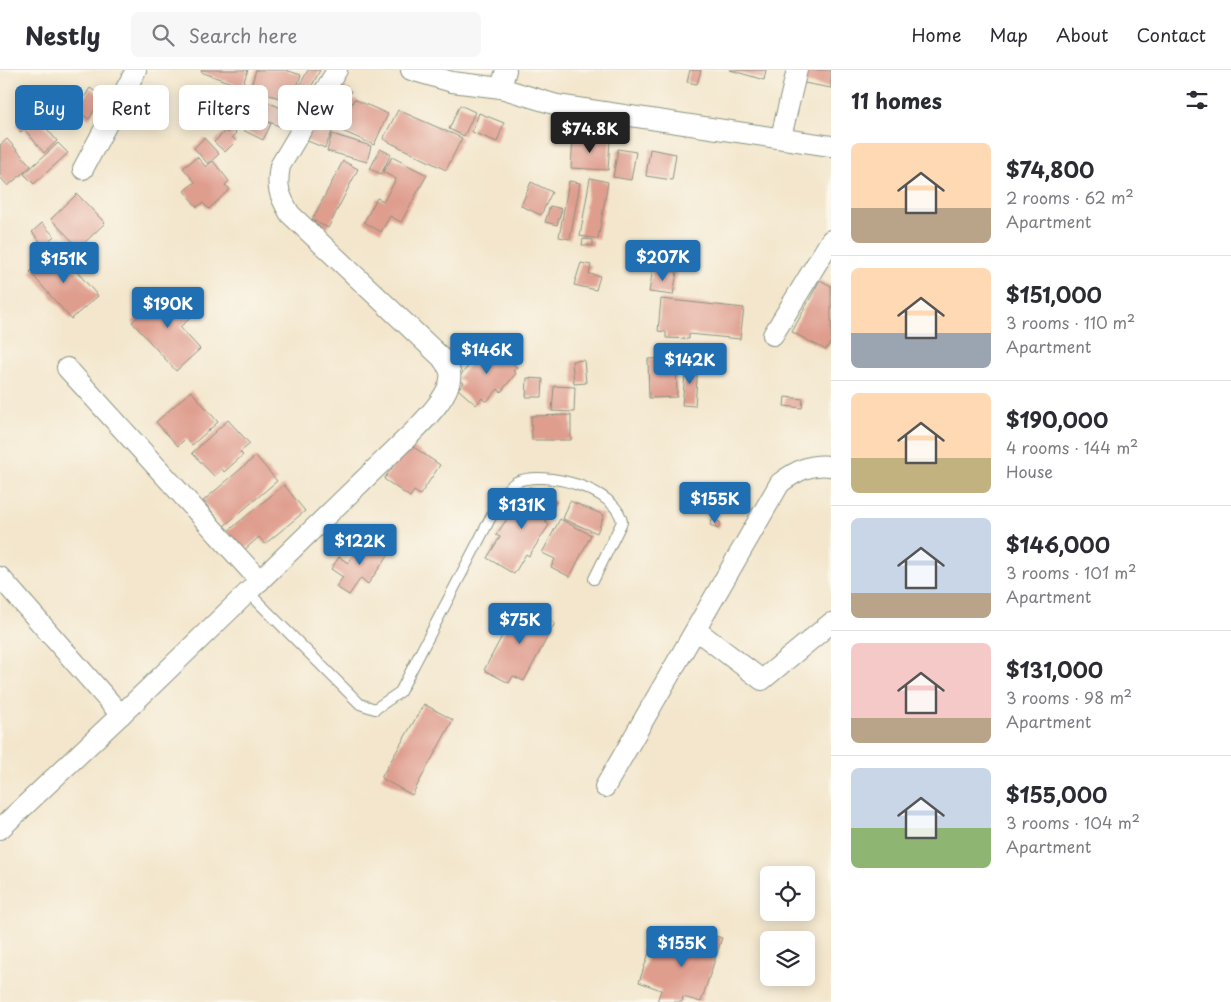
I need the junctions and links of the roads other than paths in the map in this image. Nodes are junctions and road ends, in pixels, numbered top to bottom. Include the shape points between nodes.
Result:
1 (136, 70) edge
2 (337, 70) edge
3 (411, 70) edge
4 (797, 70) edge
5 (504, 79) edge
6 (781, 137) junction
7 (831, 146) edge
8 (83, 169) dead end
9 (831, 240) edge
10 (773, 336) dead end
11 (66, 368) dead end
12 (831, 466) edge
13 (0, 577) edge
14 (594, 579) dead end
15 (254, 586) junction
16 (831, 623) edge
17 (696, 630) junction
18 (121, 715) junction
19 (605, 787) dead end
20 (0, 829) edge

1 - 8 street
2 - 15 street via 280,166 277,183 281,198 290,214 442,358 450,371 449,385 411,434
3 - 5 street via 452,82
4 - 6 street
5 - 6 street via 557,104
6 - 7 street
9 - 10 street
11 - 15 street
12 - 17 street via 817,464 793,472 780,483
13 - 18 street
14 - 15 lane via 622,522 620,512 612,502 592,490 563,481 529,479 515,482 504,492 400,692 375,709 360,704
15 - 18 street
16 - 17 street via 762,680
17 - 19 street
18 - 20 street

